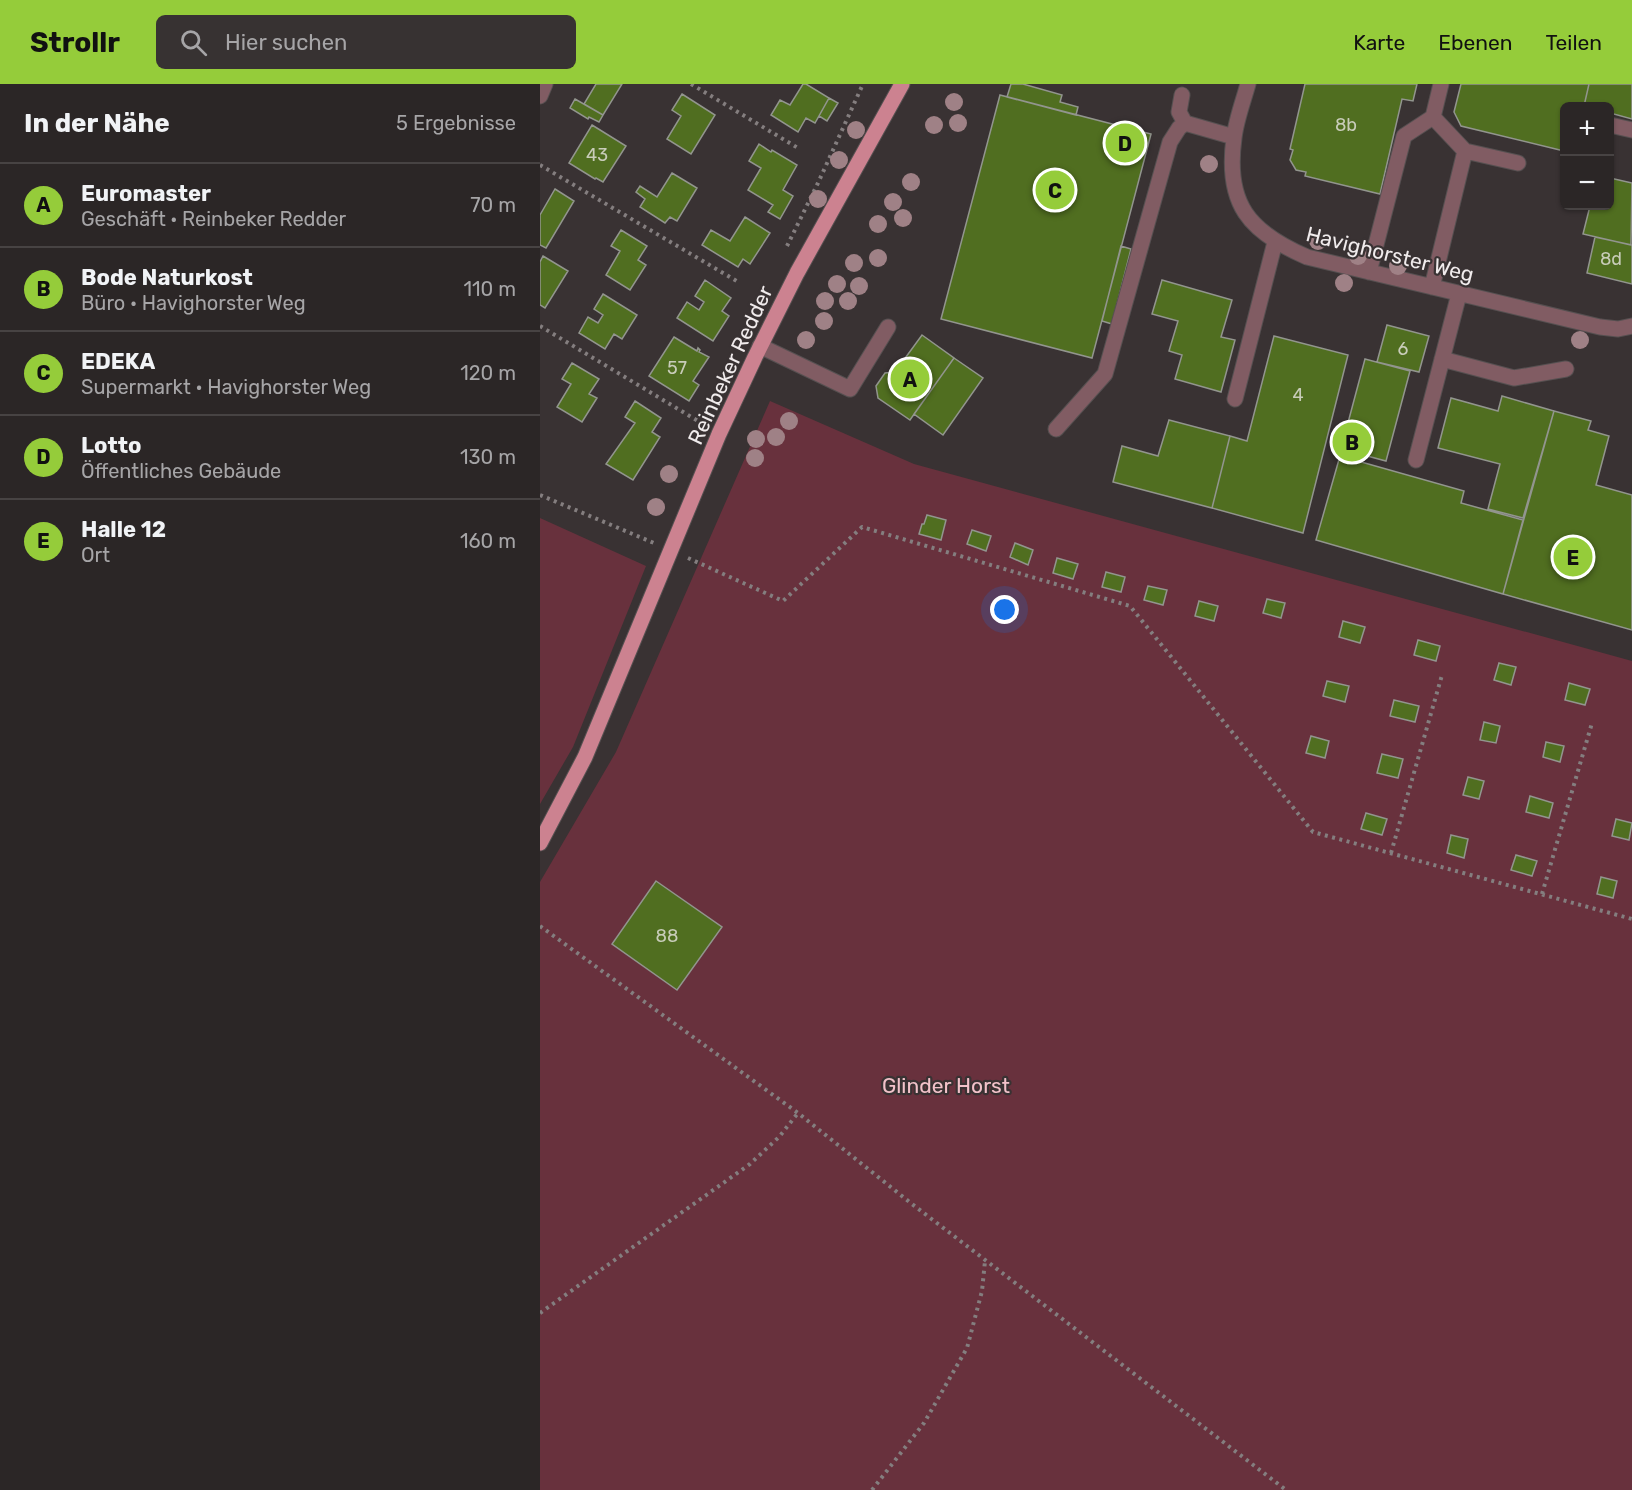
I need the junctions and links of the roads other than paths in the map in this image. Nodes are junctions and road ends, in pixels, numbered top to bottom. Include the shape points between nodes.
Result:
1 (545, 84) edge
2 (902, 84) edge
3 (1248, 84) edge
4 (1441, 84) edge
5 (1182, 95) dead end
6 (540, 96) edge
7 (1433, 117) junction
8 (1185, 123) junction
9 (1614, 126) edge
10 (1632, 130) edge
11 (1234, 136) junction
12 (1465, 151) junction
13 (1518, 164) dead end
14 (1275, 242) junction
15 (1369, 272) junction
16 (1432, 287) junction
17 (1459, 294) junction
18 (1632, 326) edge
19 (888, 327) dead end
20 (760, 346) junction
21 (1442, 359) junction
22 (1566, 369) dead end
23 (1235, 399) dead end
24 (1056, 429) dead end
25 (1416, 460) dead end
26 (540, 843) edge

1 - 6 street
2 - 20 main road, Reinbeker Redder
3 - 11 street, Havighorster Weg
4 - 7 street
5 - 8 street via 1179,112
7 - 12 street
7 - 15 street via 1404,136
8 - 11 street
8 - 24 street via 1170,142 1105,374
9 - 10 street
11 - 14 street, Havighorster Weg via 1235,192 1253,224
12 - 13 street
12 - 16 street
14 - 15 street, Havighorster Weg via 1307,257
14 - 23 street
15 - 16 street, Havighorster Weg
16 - 17 street, Havighorster Weg
17 - 18 street, Havighorster Weg via 1600,327
17 - 21 street
19 - 20 street via 850,389
20 - 26 main road, Reinbeker Redder via 719,434 585,757
21 - 22 street via 1514,378
21 - 25 street

